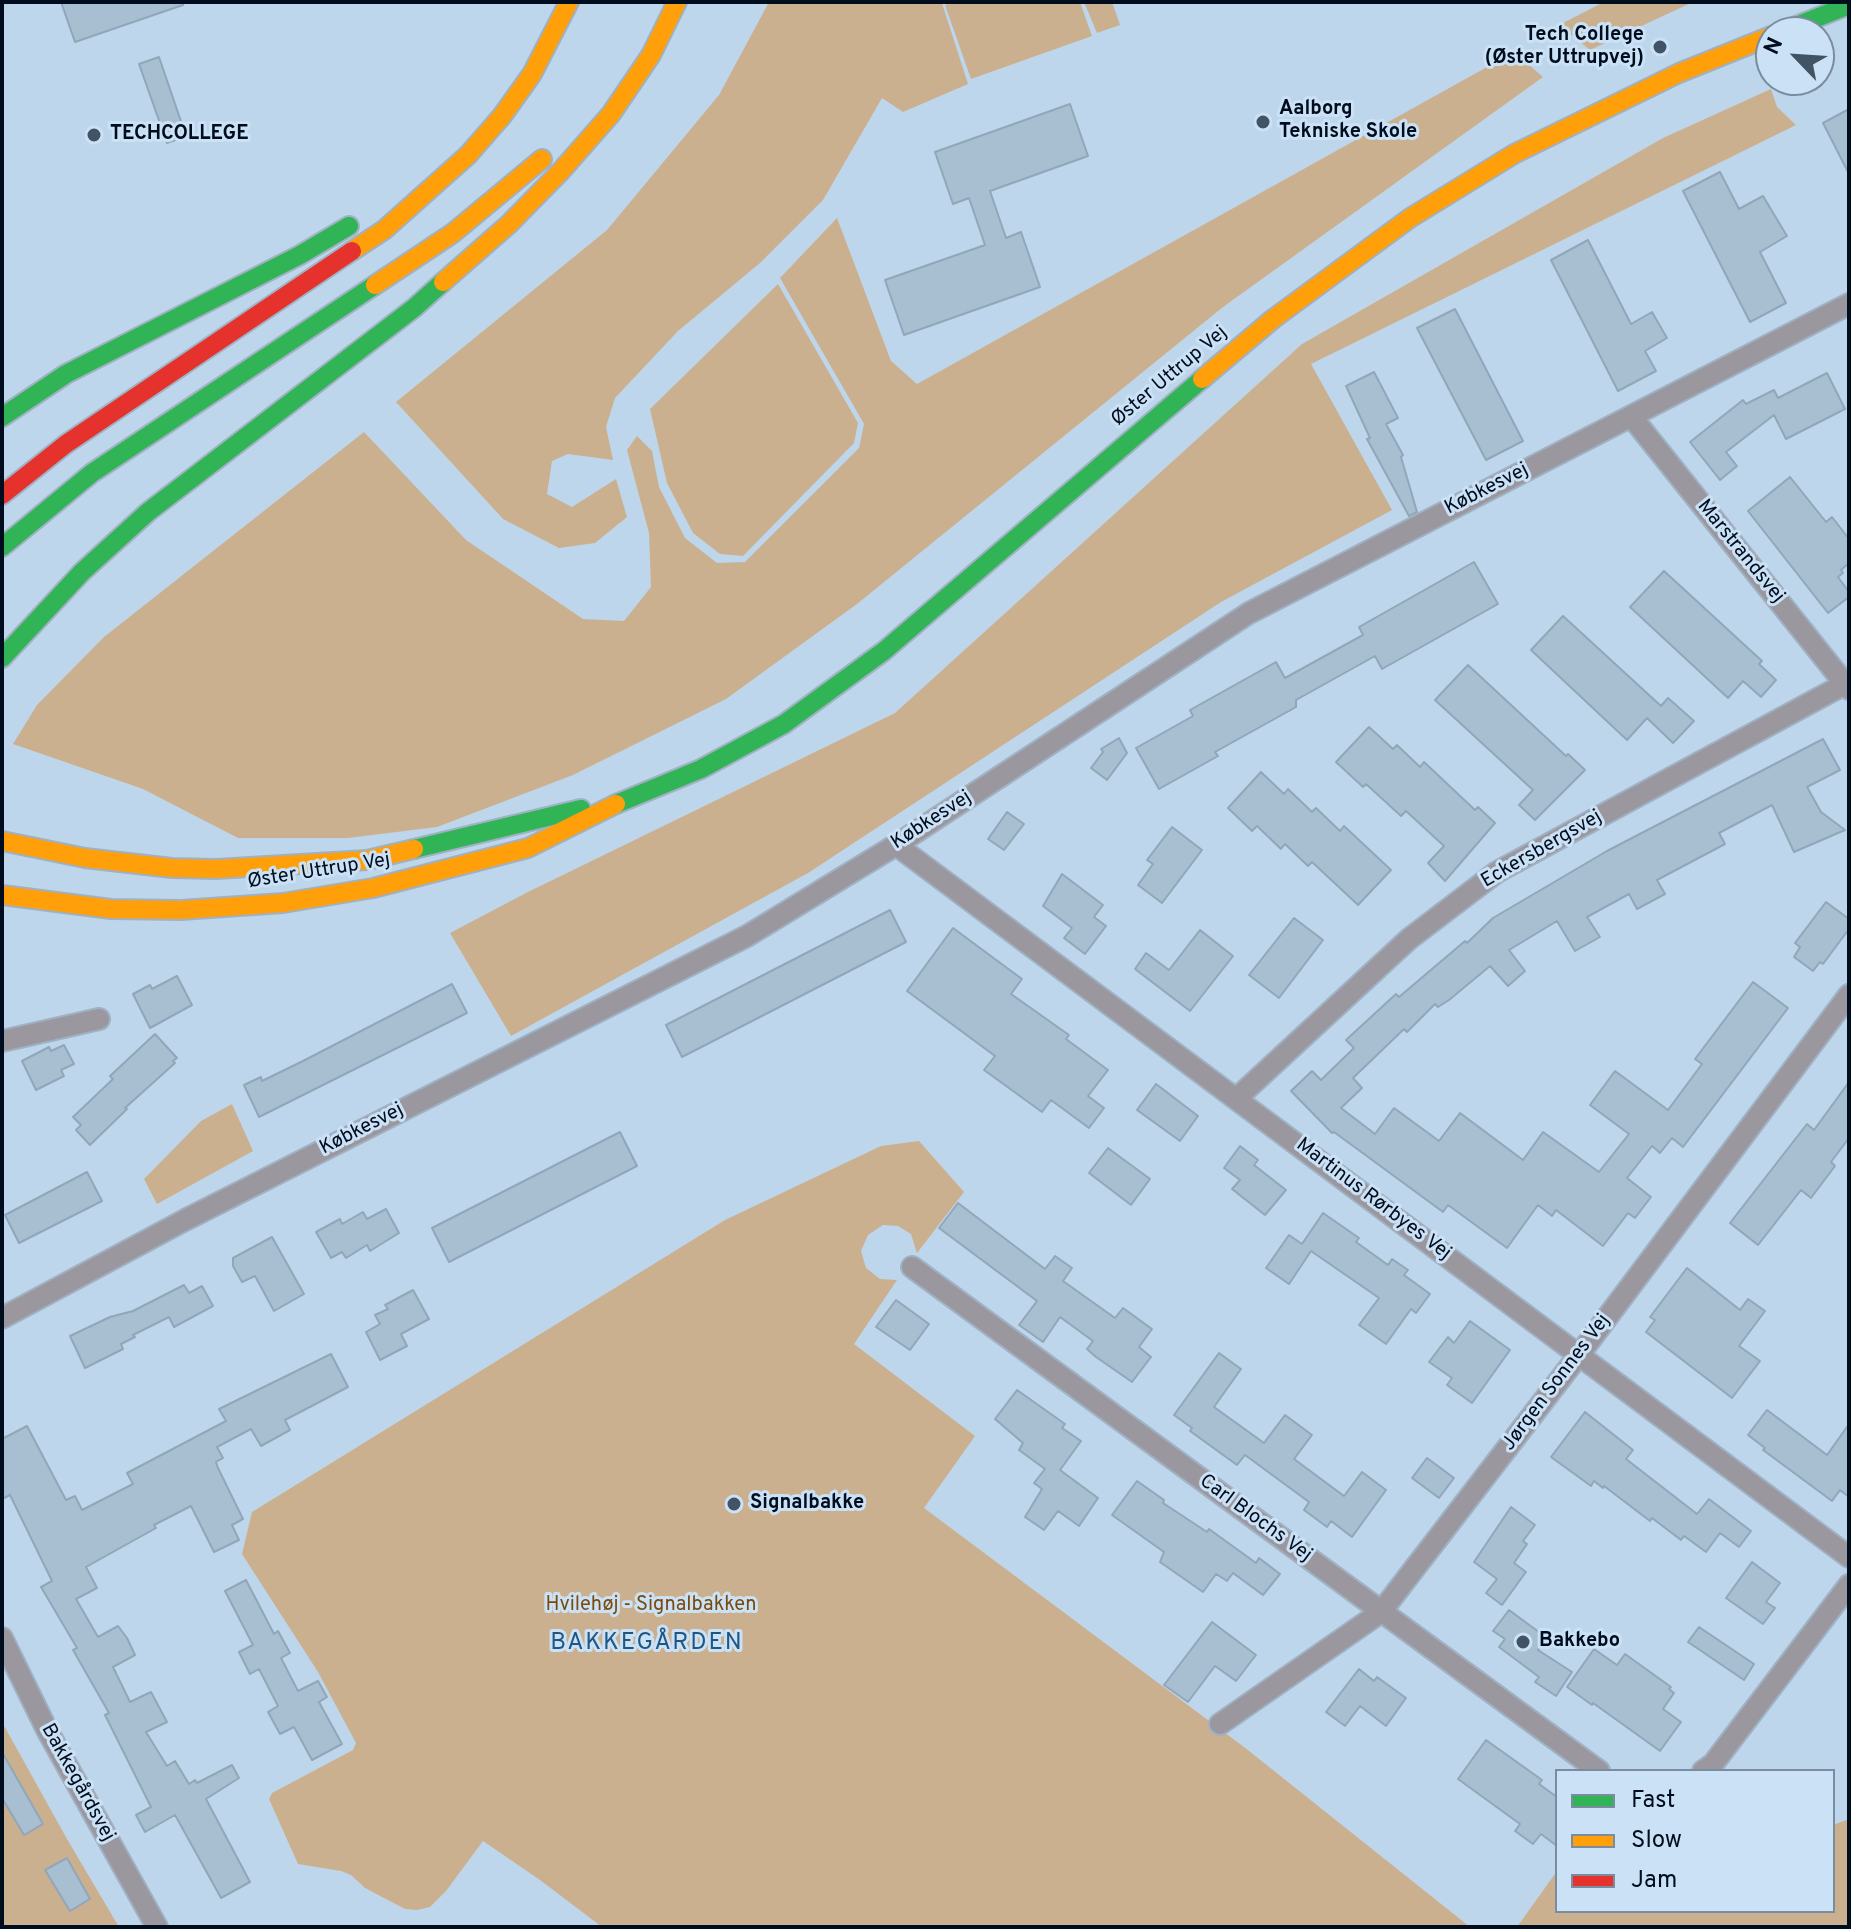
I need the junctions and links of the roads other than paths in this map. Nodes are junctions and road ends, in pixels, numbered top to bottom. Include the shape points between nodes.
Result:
1 (553, 2) edge
2 (569, 2) edge
3 (667, 2) edge
4 (677, 2) edge
5 (1849, 5) edge
6 (1821, 16) edge
7 (1755, 42) edge
8 (520, 58) dead end
9 (572, 130) dead end
10 (550, 151) dead end
11 (368, 212) dead end
12 (1849, 304) edge
13 (1631, 416) junction
14 (2, 417) edge
15 (2, 495) edge
16 (2, 547) edge
17 (2, 658) edge
18 (1847, 687) edge
19 (629, 798) junction
20 (2, 841) edge
21 (896, 845) junction
22 (2, 895) edge
23 (1849, 995) edge
24 (99, 1019) dead end
25 (2, 1041) edge
26 (1237, 1098) junction
27 (912, 1267) dead end
28 (2, 1318) edge
29 (1579, 1354) junction
30 (1849, 1557) edge
31 (1849, 1585) edge
32 (1381, 1612) junction
33 (2, 1638) edge
34 (1220, 1724) dead end
35 (1596, 1769) edge
36 (1706, 1769) edge
37 (157, 1927) edge

1 - 8 main road
2 - 15 main road via 532,74 502,116 468,155 384,230 66,444
3 - 9 main road via 621,76
4 - 17 main road via 651,55 611,114 509,224 414,308 148,512 73,581
5 - 6 main road
7 - 19 main road, Øster Uttrup Vej via 1612,104 1514,154 1410,218 1273,319 884,651 784,724 701,769
10 - 16 main road via 453,233 92,473
11 - 14 main road via 300,255 66,374
12 - 13 street, Købkesvej
13 - 18 street, Marstrandsvej
13 - 21 street, Købkesvej via 1249,613
18 - 26 street, Eckersbergsvej via 1497,872 1409,939
19 - 20 main road, Øster Uttrup Vej via 367,860 172,868
19 - 22 main road, Øster Uttrup Vej via 528,848 373,888 283,903 111,909
21 - 26 street, Martinus Rørbyes Vej
21 - 28 street, Købkesvej via 747,936 198,1213
23 - 29 street, Jørgen Sonnes Vej
24 - 25 street
26 - 29 street, Martinus Rørbyes Vej
27 - 32 street, Carl Blochs Vej
29 - 30 street, Martinus Rørbyes Vej
29 - 32 street, Jørgen Sonnes Vej
31 - 36 street
32 - 34 street, Jørgen Sonnes Vej
32 - 35 street, Carl Blochs Vej
33 - 37 street, Bakkegårdsvej

